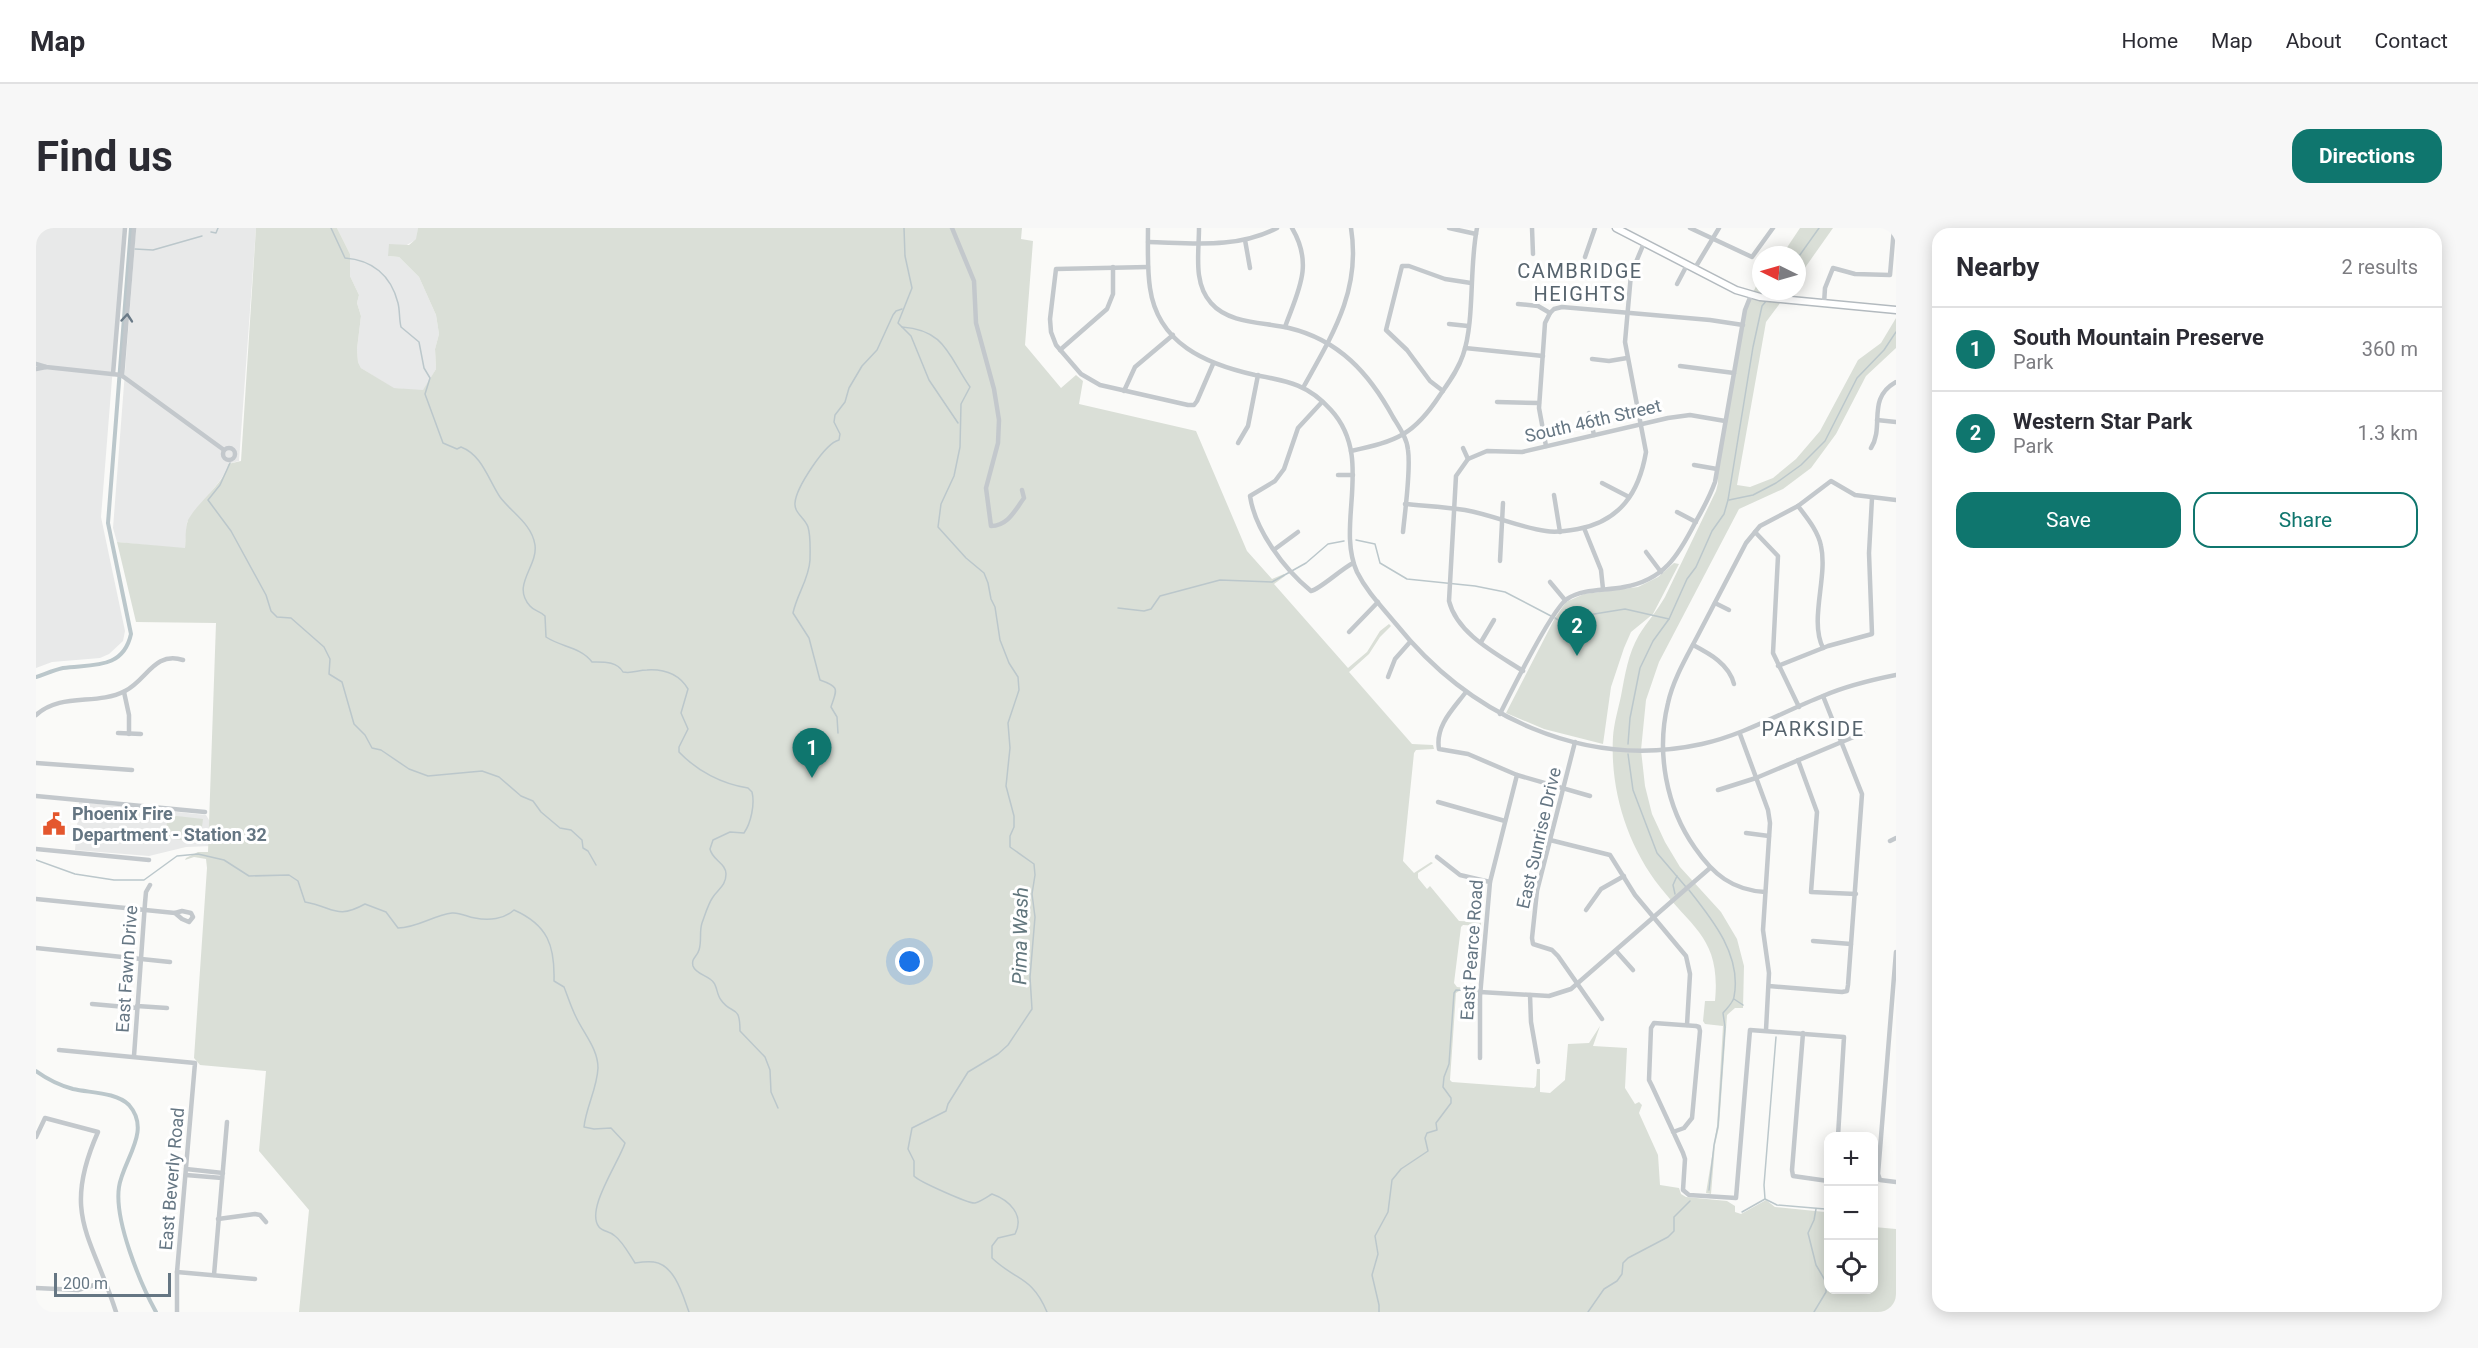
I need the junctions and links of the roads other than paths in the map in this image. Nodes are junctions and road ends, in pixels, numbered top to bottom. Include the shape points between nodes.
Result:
1 (125, 228) edge
2 (134, 228) edge
3 (952, 228) edge
4 (1148, 228) edge
5 (1199, 228) edge
6 (1277, 228) edge
7 (1292, 228) edge
8 (1351, 228) edge
9 (1449, 228) edge
10 (1532, 228) edge
11 (1595, 228) edge
12 (1616, 228) edge
13 (1690, 228) edge
14 (1719, 228) edge
15 (1773, 228) edge
16 (1894, 228) edge
17 (1476, 231) edge
18 (1711, 239) junction
19 (1245, 240) junction
20 (1148, 242) junction
21 (1644, 243) junction
22 (1199, 244) junction
23 (1533, 254) dead end
24 (1585, 257) dead end
25 (1688, 265) junction
26 (1113, 267) junction
27 (1148, 267) junction
28 (1251, 268) dead end
29 (1695, 268) junction
30 (1471, 283) junction
31 (1677, 284) dead end
32 (1751, 295) junction
33 (1518, 304) dead end
34 (1824, 304) junction
35 (1896, 310) edge
36 (1627, 313) junction
37 (1550, 314) junction
38 (1449, 324) dead end
39 (1743, 325) junction
40 (1468, 326) junction
41 (1285, 327) junction
42 (1173, 335) junction
43 (1328, 344) junction
44 (1465, 348) junction
45 (1060, 350) junction
46 (1543, 356) junction
47 (1627, 358) junction
48 (1592, 359) dead end
49 (36, 364) edge
50 (1213, 364) junction
51 (1680, 366) dead end
52 (45, 367) junction
53 (36, 369) edge
54 (1734, 373) junction
55 (118, 375) junction
56 (1258, 375) junction
57 (1896, 382) edge
58 (1304, 386) junction
59 (1124, 391) junction
60 (1443, 391) junction
61 (1322, 402) junction
62 (1497, 402) dead end
63 (1539, 403) junction
64 (1589, 413) dead end
65 (1876, 420) junction
66 (1725, 421) junction
67 (1896, 422) edge
68 (1642, 424) junction
69 (1403, 434) junction
70 (1594, 435) junction
71 (1238, 443) dead end
72 (1546, 446) junction
73 (1463, 448) dead end
74 (1871, 448) dead end
75 (224, 450) dead end
76 (1351, 451) junction
77 (1468, 459) junction
78 (1694, 465) dead end
79 (1717, 469) junction
80 (1338, 475) dead end
81 (1353, 475) junction
82 (1602, 483) dead end
83 (1022, 490) dead end
84 (1554, 495) dead end
85 (1629, 497) junction
86 (1872, 498) junction
87 (1896, 500) edge
88 (1503, 503) dead end
89 (1405, 504) junction
90 (1798, 506) junction
91 (1454, 509) junction
92 (1677, 512) dead end
93 (1502, 519) junction
94 (1696, 522) junction
95 (1584, 528) junction
96 (1298, 532) dead end
97 (1403, 532) dead end
98 (1560, 532) junction
99 (1755, 532) junction
100 (1275, 549) junction
101 (1646, 552) dead end
102 (1500, 561) dead end
103 (1353, 564) junction
104 (1661, 572) junction
105 (1551, 582) dead end
106 (1603, 589) junction
107 (1565, 600) junction
108 (1378, 602) junction
109 (1715, 603) junction
110 (1729, 610) dead end
111 (1494, 620) dead end
112 (1349, 632) dead end
113 (1410, 642) junction
114 (1481, 642) junction
115 (1693, 645) junction
116 (1823, 648) junction
117 (183, 660) dead end
118 (1778, 666) junction
119 (1524, 671) junction
120 (1896, 675) edge
121 (1388, 677) dead end
122 (1734, 684) dead end
123 (124, 692) junction
124 (1466, 692) junction
125 (1823, 696) junction
126 (1799, 707) junction
127 (1500, 714) junction
128 (36, 715) edge
129 (1863, 733) dead end
130 (118, 734) dead end
131 (129, 734) junction
132 (141, 734) dead end
133 (1740, 734) junction
134 (1575, 742) junction
135 (1842, 742) junction
136 (1663, 749) junction
137 (1798, 760) junction
138 (36, 763) edge
139 (132, 770) dead end
140 (1518, 775) junction
141 (1756, 778) junction
142 (1563, 790) junction
143 (1719, 790) dead end
144 (36, 796) edge
145 (1590, 796) dead end
146 (1438, 802) dead end
147 (205, 812) dead end
148 (1505, 821) junction
149 (1746, 833) dead end
150 (1769, 836) junction
151 (1896, 838) edge
152 (1550, 840) junction
153 (1890, 841) dead end
154 (1607, 845) dead end
155 (36, 849) edge
156 (1603, 853) junction
157 (1437, 857) dead end
158 (149, 860) dead end
159 (1710, 868) junction
160 (1624, 876) junction
161 (1490, 882) junction
162 (150, 885) dead end
163 (1765, 892) junction
164 (1856, 894) junction
165 (36, 899) edge
166 (145, 910) junction
167 (1586, 910) dead end
168 (175, 913) dead end
169 (1653, 917) junction
170 (1813, 941) dead end
171 (1851, 944) junction
172 (36, 948) edge
173 (1616, 951) junction
174 (1896, 952) edge
175 (142, 959) junction
176 (170, 962) dead end
177 (1633, 970) dead end
178 (1578, 985) junction
179 (1769, 986) junction
180 (1480, 992) junction
181 (1894, 993) edge
182 (1530, 995) junction
183 (92, 1004) dead end
184 (137, 1007) junction
185 (167, 1008) dead end
186 (1602, 1018) dead end
187 (1687, 1025) junction
188 (1766, 1030) junction
189 (1803, 1033) junction
190 (59, 1050) dead end
191 (134, 1056) junction
192 (1480, 1058) dead end
193 (1538, 1062) dead end
194 (227, 1122) dead end
195 (1673, 1132) junction
196 (1838, 1132) edge
197 (36, 1137) edge
198 (186, 1172) junction
199 (222, 1176) junction
200 (1824, 1180) edge
201 (1896, 1182) edge
202 (218, 1219) junction
203 (267, 1222) dead end
204 (177, 1272) junction
205 (214, 1275) junction
206 (255, 1279) dead end
207 (104, 1282) junction
208 (36, 1288) edge
209 (116, 1312) edge
210 (177, 1312) edge

1 - 55 street
55 -> 2 street
3 - 83 street via 974,281 976,323 993,382 999,421 998,443 986,488 991,525 1007,520 1024,498
4 - 20 street
5 - 22 street
6 - 19 street
7 - 41 street via 1301,248 1303,270
8 - 43 street via 1353,271 1342,313
9 - 17 street
10 - 23 street
11 - 24 street
12 - 21 main road
13 - 18 street
14 - 18 street
15 - 18 street via 1752,257
16 - 34 street via 1890,274 1855,274 1833,268
17 - 30 street
18 - 29 street
19 - 22 street
19 - 28 street
20 - 22 street
20 - 27 street
21 - 25 main road
21 - 36 street via 1631,274
22 - 41 street via 1198,271 1211,303 1231,316
25 - 29 main road
25 - 31 street
26 - 27 street
26 - 45 street via 1113,294 1107,309
26 - 45 street via 1056,269 1050,326
27 - 42 street via 1154,303
29 - 32 main road
30 - 40 street
30 - 60 street via 1402,266 1386,330
32 - 34 main road
32 - 39 street
33 - 37 street via 1538,306
34 - 35 main road
36 - 37 street via 1562,307
36 - 39 street
36 - 47 street
37 - 46 street via 1545,323
38 - 40 street
39 - 54 street
40 - 44 street
41 - 43 street
42 - 50 street via 1187,349
42 - 59 street via 1135,367
43 - 58 street
43 - 69 street via 1353,360 1378,390
44 - 46 street
44 - 60 street
45 - 59 street via 1088,380
46 - 63 street
47 - 48 street
47 - 68 street
49 - 52 street
50 - 56 street
50 - 59 street via 1194,405
51 - 54 street
52 - 53 street
52 - 55 street
54 - 66 street
55 - 75 street
56 - 58 street
56 - 71 street via 1248,426
57 - 65 street via 1881,395
58 - 61 street
60 - 69 street via 1425,417
61 - 76 street via 1342,426
61 - 100 street via 1298,428 1284,469 1275,481 1250,496 1264,533
62 - 63 street
63 - 72 street
64 - 70 street
65 - 67 street
65 - 74 street
66 - 68 street, South 46th Street via 1681,416
66 - 79 street
68 - 70 street, South 46th Street
68 - 85 street via 1647,452 1644,468
69 - 76 street
69 - 89 street via 1408,451
70 - 72 street, South 46th Street
72 - 77 street, South 46th Street via 1522,452 1487,451
73 - 77 street
76 - 81 street
77 - 91 street via 1456,476
78 - 79 street
79 - 94 street via 1709,498
80 - 81 street
81 - 103 street
82 - 85 street
84 - 98 street
85 - 95 street via 1612,516
86 - 87 street
86 - 90 street via 1850,493 1831,481
86 - 116 street via 1872,633
88 - 93 street
89 - 91 street
89 - 97 street
90 - 99 street
90 - 116 street via 1821,543 1818,623
91 - 93 street
91 - 114 street via 1449,601 1452,612
92 - 94 street
93 - 98 street
93 - 102 street
94 - 104 street via 1676,558
95 - 98 street
95 - 106 street via 1601,570
96 - 100 street
99 - 109 street
99 - 118 street via 1778,556 1772,646
100 - 103 street via 1311,591
101 - 104 street
103 - 108 street
104 - 106 street via 1636,584
105 - 107 street
106 - 107 street
107 - 119 street
108 - 112 street
108 - 113 street
109 - 110 street
109 - 115 street
111 - 114 street
113 - 121 street via 1395,659
113 - 124 street
114 - 119 street
115 - 122 street via 1717,659
115 - 136 street via 1667,704
116 - 118 street
117 - 123 street via 158,661
118 - 126 street
119 - 127 street
120 - 125 street
123 - 128 street via 61,701
123 - 131 street
124 - 127 street
124 - 140 street via 1442,724 1439,749 1468,754
125 - 126 street
125 - 135 street
126 - 133 street
127 - 134 street via 1544,734
129 - 135 street
130 - 131 street
131 - 132 street
133 - 136 street
133 - 141 street
134 - 136 street via 1621,749
134 - 142 street, East Sunrise Drive
135 - 137 street
135 - 164 street via 1862,794
136 - 159 street via 1676,812 1690,842
137 - 141 street
137 - 164 street via 1817,812 1811,892
138 - 139 street
140 - 142 street
140 - 148 street, East Pearce Road
141 - 143 street
141 - 150 street via 1768,810
142 - 145 street
142 - 152 street, East Sunrise Drive
144 - 147 street
146 - 148 street
148 - 161 street, East Pearce Road
149 - 150 street
150 - 163 street
151 - 153 street
152 - 156 street
152 - 178 street, East Sunrise Drive via 1537,891 1533,944 1552,950
154 - 156 street
155 - 158 street
156 - 160 street via 1610,855
157 - 161 street via 1460,875
159 - 163 street via 1737,887
159 - 169 street
160 - 167 street via 1601,889
160 - 169 street
161 - 180 street, East Pearce Road
162 - 166 street, East Fawn Drive
163 - 179 street via 1763,930
164 - 171 street
165 - 166 street
166 - 168 street
166 - 175 street, East Fawn Drive
169 - 173 street
169 - 187 street via 1686,956 1690,974
170 - 171 street
171 - 179 street via 1847,991
172 - 175 street
173 - 177 street
173 - 178 street
174 - 181 street
175 - 176 street
175 - 184 street, East Fawn Drive
178 - 182 street via 1549,996
178 - 186 street, East Sunrise Drive
179 - 188 street
180 - 182 street
180 - 192 street, East Pearce Road
181 - 201 street via 1878,1174 1880,1180
182 - 193 street
183 - 184 street
184 - 185 street
184 - 191 street, East Fawn Drive
187 - 195 street via 1700,1027 1692,1118 1684,1128
187 - 195 street via 1653,1023 1649,1080
188 - 189 street
188 - 195 street via 1750,1030 1736,1198 1689,1195 1683,1190 1685,1159
189 - 196 street via 1844,1037
189 - 200 street via 1792,1170 1794,1176
190 - 191 street
191 - 198 street, East Beverly Road via 195,1063
194 - 199 street
197 - 207 street via 45,1118 99,1132 88,1154 80,1193 88,1242
198 - 199 street
198 - 204 street, East Beverly Road
199 - 202 street
202 - 203 street via 255,1214
202 - 205 street
204 - 205 street
204 - 210 street, East Beverly Road
205 - 206 street
207 - 208 street via 78,1290
207 - 209 street

